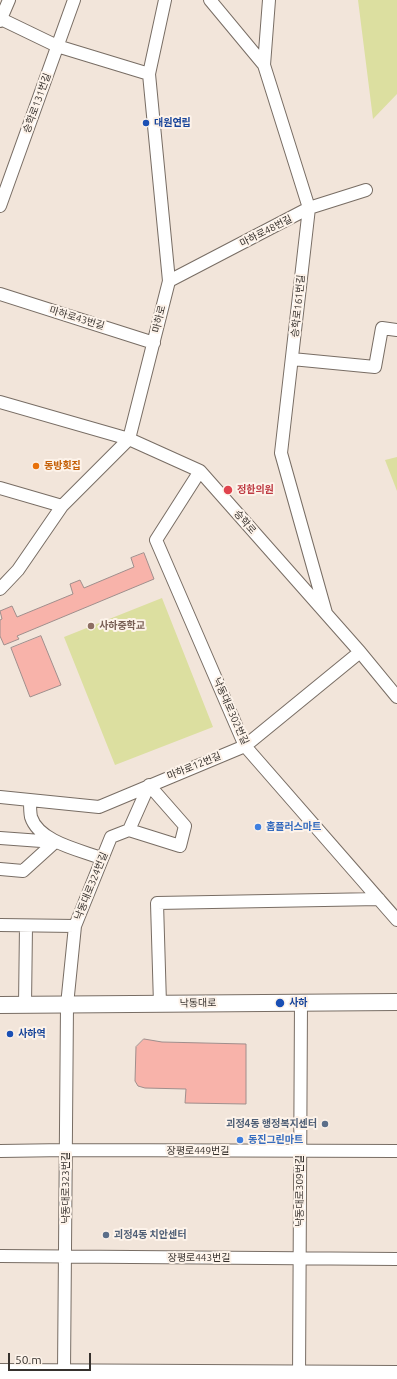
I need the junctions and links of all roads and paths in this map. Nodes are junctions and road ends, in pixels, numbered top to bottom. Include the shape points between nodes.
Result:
1 (9, 0) edge
2 (74, 0) edge
3 (165, 0) edge
4 (210, 0) edge
5 (270, 0) edge
6 (0, 20) edge
7 (57, 46) junction
8 (264, 65) junction
9 (149, 74) junction
10 (366, 190) dead end
11 (0, 206) edge
12 (309, 208) junction
13 (169, 281) junction
14 (0, 294) edge
15 (397, 330) edge
16 (154, 342) junction
17 (292, 359) junction
18 (0, 402) edge
19 (130, 439) junction
20 (200, 471) junction
21 (0, 488) edge
22 (62, 506) junction
23 (0, 589) edge
24 (326, 613) junction
25 (360, 652) junction
26 (397, 697) edge
27 (245, 746) junction
28 (149, 785) junction
29 (0, 797) edge
30 (30, 801) junction
31 (130, 830) junction
32 (0, 838) edge
33 (55, 842) junction
34 (101, 858) junction
35 (0, 869) edge
36 (379, 899) junction
37 (397, 920) edge
38 (0, 926) edge
39 (26, 926) junction
40 (75, 926) junction
41 (301, 1002) junction
42 (397, 1002) edge
43 (160, 1004) junction
44 (0, 1005) edge
45 (67, 1005) junction
46 (25, 1006) junction
47 (66, 1150) junction
48 (0, 1151) edge
49 (300, 1151) junction
50 (397, 1151) edge
51 (0, 1256) edge
52 (66, 1257) junction
53 (300, 1258) junction
54 (397, 1259) edge
55 (64, 1371) junction
56 (0, 1372) edge
57 (397, 1374) edge
58 (299, 1376) edge

1 - 6 street
2 - 7 street, 승학로131번길
3 - 9 street, 마하로
4 - 8 street
5 - 8 street, 승학로161번길
6 - 7 street
7 - 9 street
7 - 11 street, 승학로131번길
8 - 12 street, 승학로161번길
9 - 13 street, 마하로
10 - 12 street, 마하로48번길
12 - 13 street, 마하로48번길
12 - 17 street, 승학로161번길
13 - 16 street, 마하로
14 - 16 street, 마하로43번길
15 - 17 street via 382,328 375,367
16 - 19 street, 마하로
17 - 24 street, 승학로161번길 via 281,453
18 - 19 street, 승학로
19 - 20 street, 승학로
19 - 22 street
20 - 24 street, 승학로
20 - 27 street, 낙동대로302번길 via 156,540
21 - 22 street
22 - 23 street via 18,570
24 - 25 street, 승학로
25 - 26 street, 승학로
25 - 27 street, 마하로12번길
27 - 28 street, 마하로12번길
27 - 36 street, 낙동대로302번길
28 - 30 street, 마하로12번길 via 99,807
28 - 31 street
28 - 31 street via 185,826 180,846
29 - 30 street, 마하로12번길
30 - 33 street via 31,817 38,828
31 - 34 street, 낙동대로324번길 via 111,837
32 - 33 street
33 - 34 street
33 - 35 street via 24,871
34 - 40 street, 낙동대로324번길
36 - 37 street, 낙동대로302번길
36 - 43 street via 157,903
38 - 39 street
39 - 40 street
39 - 46 street
40 - 45 street, 낙동대로324번길
41 - 42 main road, 낙동대로
41 - 43 main road, 낙동대로
41 - 49 street, 낙동대로309번길
43 - 45 main road, 낙동대로
44 - 46 main road, 낙동대로
45 - 46 main road, 낙동대로
45 - 47 street, 낙동대로323번길
47 - 48 street, 장평로449번길
47 - 49 street, 장평로449번길
47 - 52 street, 낙동대로323번길
49 - 50 street, 장평로449번길
49 - 53 street, 낙동대로309번길
51 - 52 street, 장평로443번길
52 - 53 street, 장평로443번길
52 - 55 street, 낙동대로323번길
53 - 54 street, 장평로443번길
53 - 58 street, 낙동대로309번길
55 - 56 main road
55 - 58 main road
57 - 58 main road

